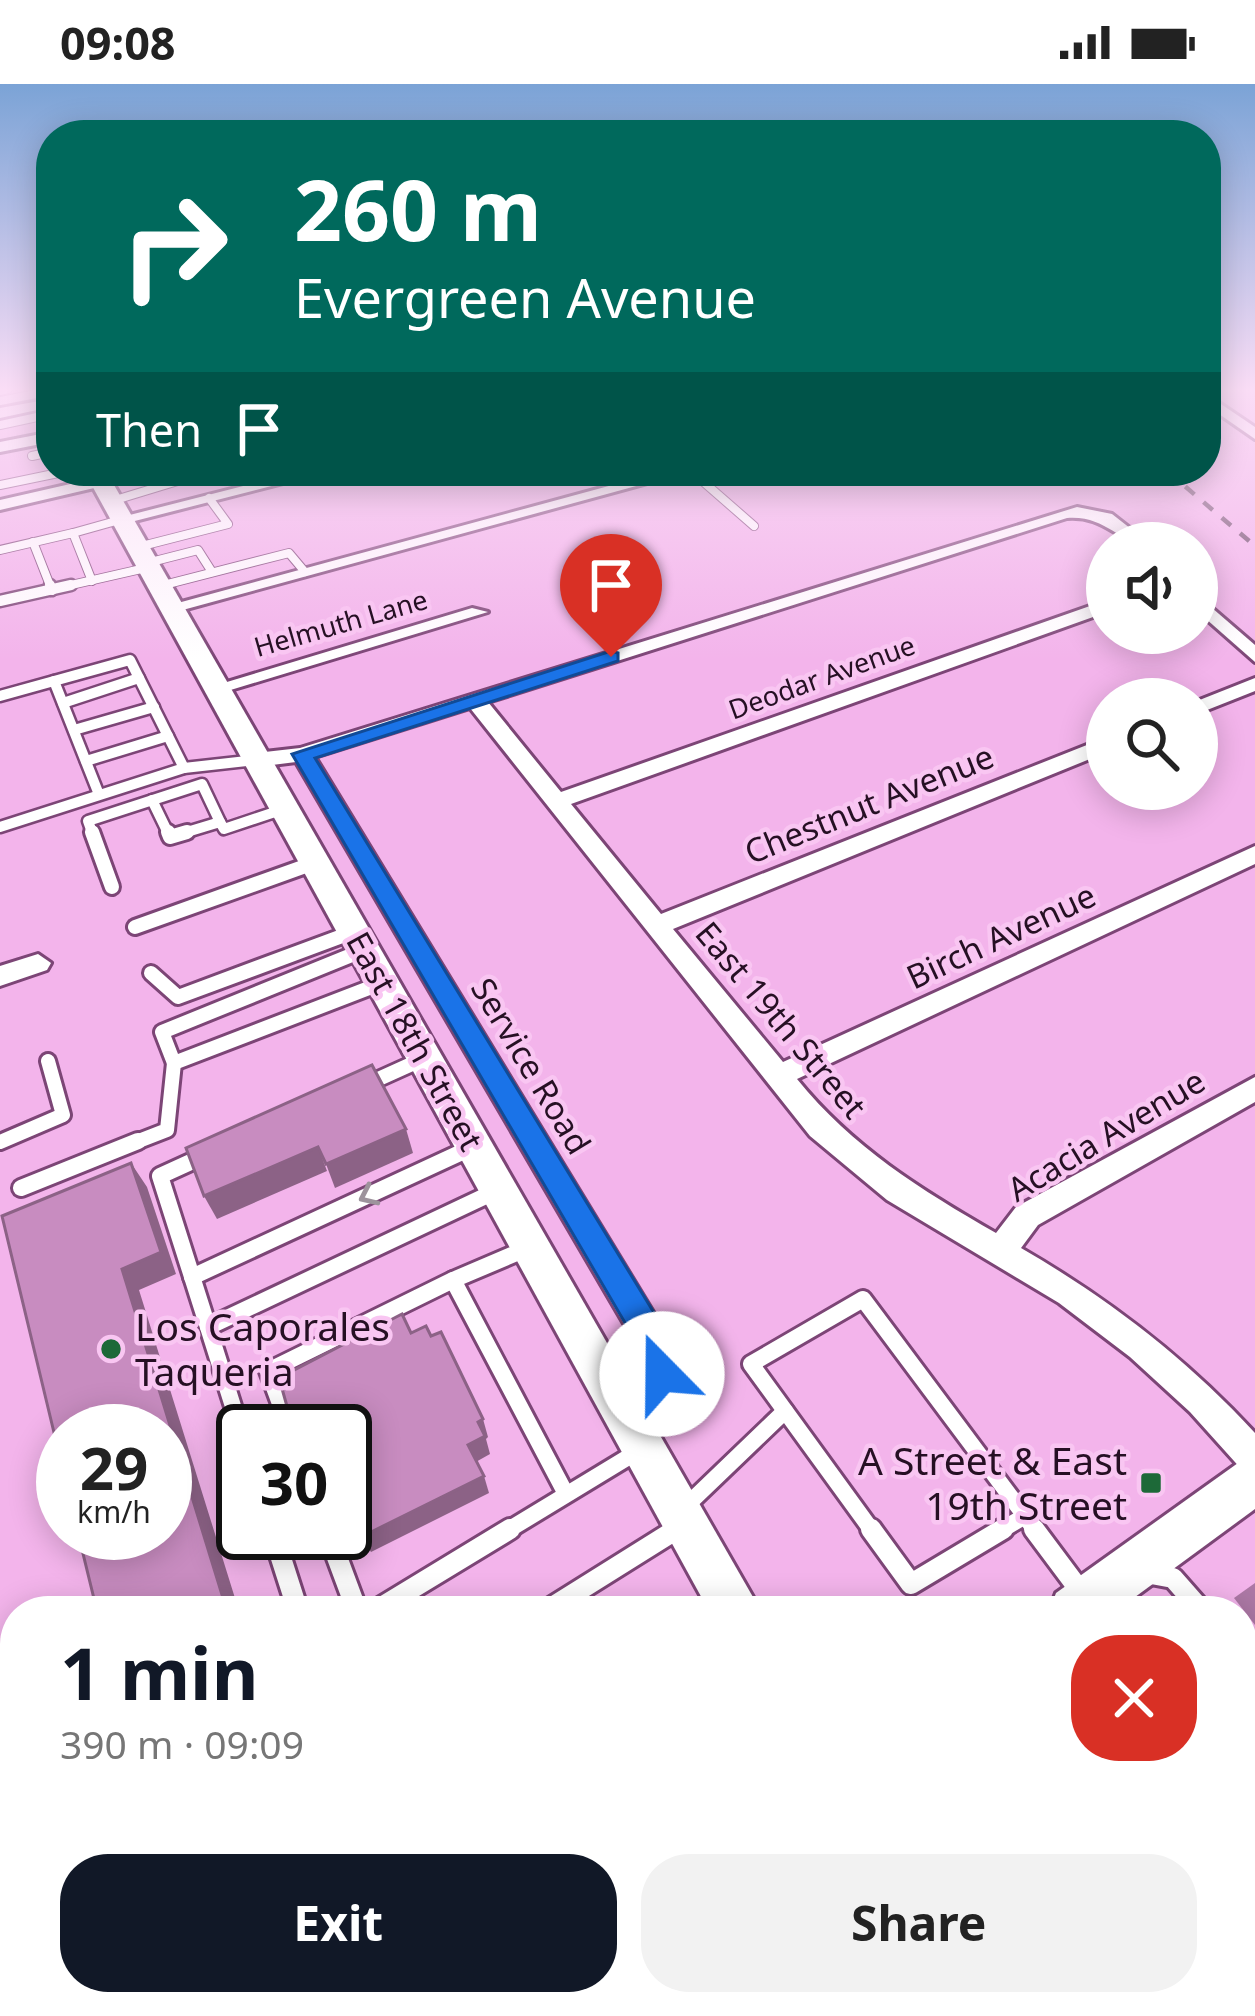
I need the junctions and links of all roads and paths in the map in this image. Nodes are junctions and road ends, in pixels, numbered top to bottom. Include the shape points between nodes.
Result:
1 (148, 486) edge
2 (259, 486) edge
3 (630, 486) edge
4 (705, 486) edge
5 (108, 493) edge
6 (209, 498) junction
7 (0, 505) edge
8 (1119, 522) edge
9 (754, 526) dead end
10 (73, 533) junction
11 (33, 542) junction
12 (1, 545) edge
13 (212, 572) junction
14 (305, 572) junction
15 (153, 574) junction
16 (92, 580) junction
17 (52, 590) junction
18 (1, 599) edge
19 (479, 612) dead end
20 (1086, 613) edge
21 (1218, 621) edge
22 (1255, 656) edge
23 (139, 678) junction
24 (54, 681) junction
25 (1255, 684) edge
26 (217, 688) junction
27 (0, 696) edge
28 (1218, 699) edge
29 (475, 700) junction
30 (63, 703) junction
31 (154, 707) junction
32 (74, 730) junction
33 (168, 736) junction
34 (1086, 752) edge
35 (302, 754) junction
36 (256, 760) junction
37 (86, 761) junction
38 (184, 768) junction
39 (98, 792) junction
40 (152, 800) junction
41 (556, 802) junction
42 (284, 809) junction
43 (220, 822) junction
44 (0, 827) edge
45 (1255, 854) edge
46 (314, 863) junction
47 (112, 887) dead end
48 (656, 926) junction
49 (135, 927) dead end
50 (358, 941) junction
51 (38, 963) dead end
52 (151, 973) dead end
53 (0, 976) edge
54 (382, 983) junction
55 (424, 1058) junction
56 (49, 1060) dead end
57 (174, 1063) junction
58 (776, 1077) junction
59 (1255, 1088) edge
60 (343, 1095) edge
61 (0, 1142) edge
62 (475, 1146) junction
63 (221, 1149) edge
64 (21, 1188) dead end
65 (499, 1190) junction
66 (531, 1246) junction
67 (1001, 1250) junction
68 (192, 1277) junction
69 (454, 1280) junction
70 (208, 1327) junction
71 (232, 1404) edge
72 (280, 1404) edge
73 (620, 1404) junction
74 (785, 1412) junction
75 (644, 1447) junction
76 (1255, 1459) edge
77 (1255, 1480) edge
78 (566, 1495) junction
79 (1024, 1516) junction
80 (683, 1517) junction
81 (282, 1560) edge
82 (338, 1560) edge
83 (1106, 1594) edge
84 (293, 1596) edge
85 (351, 1596) edge
86 (400, 1596) edge
87 (568, 1596) edge
88 (728, 1596) edge
89 (1189, 1596) edge

1 - 5 lane
2 - 6 street
3 - 14 street
4 - 9 lane
5 - 6 street
5 - 7 street
5 - 10 lane
5 - 15 main road, East 18th Street
6 - 15 lane via 228,524
8 - 29 street via 1065,513
10 - 11 lane
10 - 16 lane
11 - 12 lane
11 - 17 lane
13 - 14 lane via 289,553
13 - 15 lane
13 - 15 lane via 198,550
14 - 15 street
15 - 16 lane
15 - 26 main road, East 18th Street
16 - 17 lane
17 - 18 lane
19 - 26 street, Helmuth Lane
20 - 41 street, Deodar Avenue
21 - 22 street
23 - 24 lane via 130,660
23 - 30 lane
23 - 31 lane
24 - 27 lane
24 - 30 lane
25 - 28 street
26 - 36 main road, East 18th Street
29 - 35 street
29 - 41 street, East 19th Street
30 - 32 lane
31 - 32 lane
31 - 33 lane
32 - 37 lane
33 - 37 lane
33 - 38 lane
34 - 48 street, Chestnut Avenue
35 - 36 street
35 - 73 street, Service Road via 655,1346 662,1374
36 - 38 lane
36 - 42 main road, East 18th Street
37 - 39 lane
38 - 39 lane
39 - 44 lane
40 - 43 lane via 170,837
40 - 43 lane via 202,784
40 - 47 lane via 88,821
41 - 48 street, East 19th Street
42 - 43 lane via 224,829
42 - 46 main road, East 18th Street
45 - 58 street, Birch Avenue
46 - 49 lane
46 - 50 main road, East 18th Street
48 - 58 street, East 19th Street
50 - 52 lane via 178,997
50 - 54 main road, East 18th Street
50 - 57 lane via 162,1032
51 - 53 street
54 - 55 main road, East 18th Street
54 - 57 lane
55 - 60 lane
55 - 62 main road, East 18th Street
56 - 61 lane via 63,1115
57 - 64 lane via 167,1130
58 - 67 street, East 19th Street via 854,1161
59 - 67 street, Acacia Avenue via 1027,1216
62 - 65 main road, East 18th Street
62 -> 68 lane
63 - 68 lane via 160,1176
65 - 66 main road, East 18th Street
65 - 70 lane
66 - 69 lane
66 - 73 main road, East 18th Street
67 - 76 street, East 19th Street via 1142,1346
68 - 70 lane
69 - 72 lane via 268,1371
69 - 78 lane
70 - 71 lane
73 - 75 main road, East 18th Street
74 - 79 lane via 911,1584
74 - 79 lane via 751,1364 863,1299
74 - 80 lane
75 - 78 lane
75 - 80 main road, East 18th Street
77 - 83 main road
78 - 86 lane
79 - 83 lane
80 - 87 lane
80 - 88 main road, East 18th Street
81 - 84 lane
82 - 85 lane
83 - 89 lane via 1173,1578

